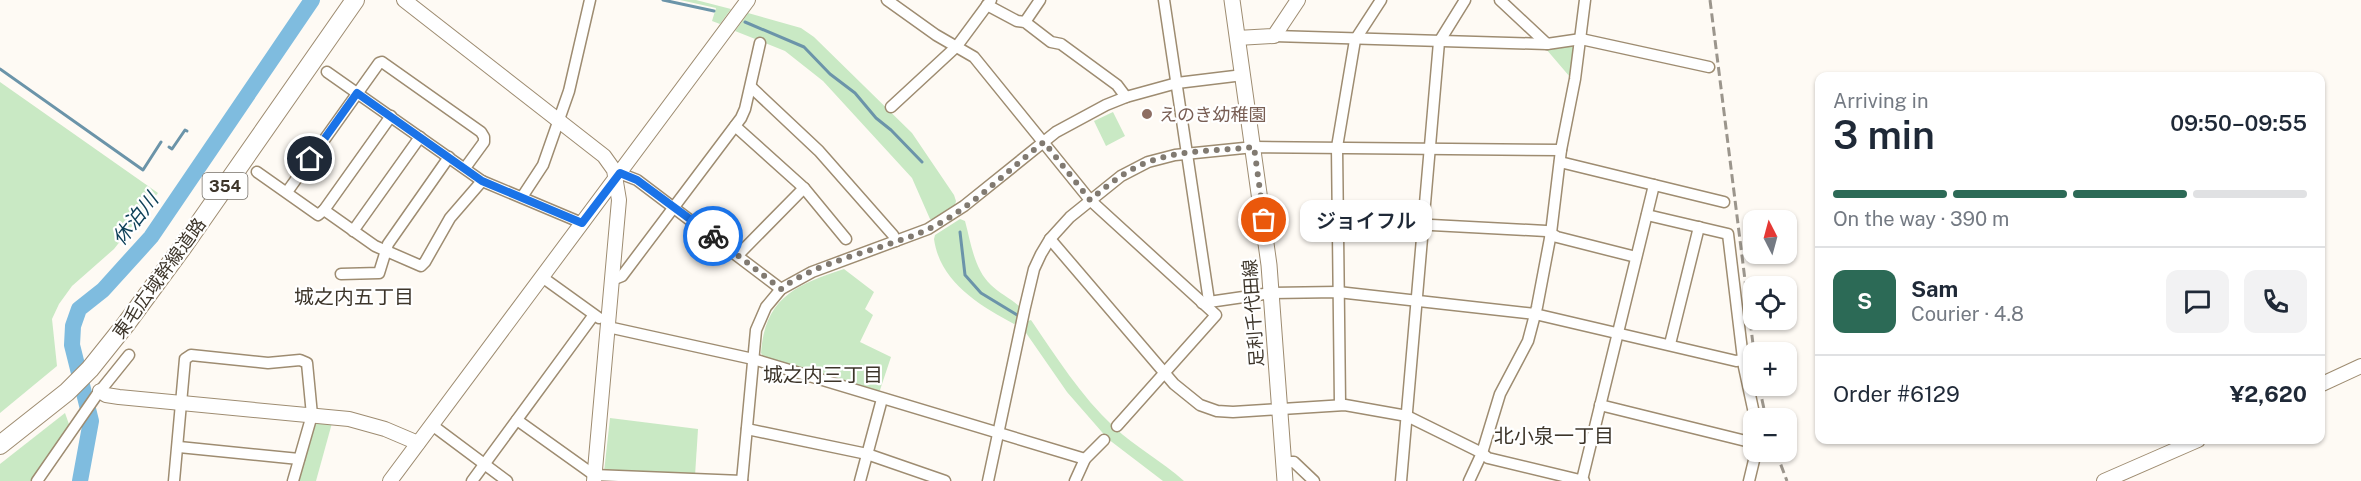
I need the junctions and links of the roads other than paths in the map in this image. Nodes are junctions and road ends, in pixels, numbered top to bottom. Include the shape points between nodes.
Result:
1 (341, 0) edge
2 (354, 0) edge
3 (404, 0) edge
4 (590, 0) edge
5 (748, 0) edge
6 (887, 0) edge
7 (1040, 0) edge
8 (1164, 0) edge
9 (1232, 0) edge
10 (1298, 0) edge
11 (1381, 0) edge
12 (1465, 0) edge
13 (1500, 0) edge
14 (1585, 0) edge
15 (989, 3) edge
16 (1025, 22) junction
17 (1274, 36) junction
18 (1237, 38) junction
19 (1581, 39) junction
20 (1355, 40) junction
21 (1439, 42) junction
22 (760, 43) dead end
23 (1547, 44) junction
24 (957, 46) junction
25 (1710, 67) dead end
26 (327, 72) dead end
27 (1242, 75) junction
28 (1177, 83) junction
29 (750, 87) junction
30 (357, 93) junction
31 (1126, 96) junction
32 (891, 107) dead end
33 (391, 116) junction
34 (558, 122) junction
35 (735, 126) junction
36 (420, 137) junction
37 (1044, 142) junction
38 (1254, 147) junction
39 (1337, 147) junction
40 (1429, 149) junction
41 (1561, 150) junction
42 (1187, 153) junction
43 (449, 157) junction
44 (1560, 162) junction
45 (465, 168) junction
46 (257, 172) dead end
47 (618, 175) junction
48 (482, 181) junction
49 (1654, 185) junction
50 (804, 188) junction
51 (287, 192) junction
52 (522, 197) junction
53 (1090, 200) junction
54 (1724, 202) dead end
55 (674, 207) junction
56 (324, 210) junction
57 (1647, 215) junction
58 (1337, 220) junction
59 (582, 223) junction
60 (1423, 224) junction
61 (1699, 227) junction
62 (353, 231) junction
63 (1551, 233) junction
64 (846, 239) dead end
65 (1050, 239) junction
66 (896, 241) junction
67 (384, 251) junction
68 (738, 255) junction
69 (1636, 256) junction
70 (341, 274) dead end
71 (542, 277) junction
72 (612, 280) junction
73 (781, 289) junction
74 (1338, 292) junction
75 (1271, 293) junction
76 (1205, 302) junction
77 (1417, 302) junction
78 (1535, 314) junction
79 (594, 315) junction
80 (608, 324) junction
81 (1618, 333) junction
82 (1670, 344) junction
83 (129, 355) dead end
84 (753, 359) junction
85 (1743, 360) joint
86 (88, 362) junction
87 (2361, 366) edge
88 (1164, 372) junction
89 (2325, 383) edge
90 (65, 385) junction
91 (98, 393) junction
92 (882, 399) junction
93 (182, 403) junction
94 (1340, 404) junction
95 (1600, 405) junction
96 (1279, 409) junction
97 (312, 415) junction
98 (1407, 416) junction
99 (517, 420) junction
100 (432, 425) junction
101 (1117, 426) dead end
102 (747, 429) junction
103 (0, 431) edge
104 (999, 433) junction
105 (1104, 440) dead end
106 (1743, 440) edge
107 (418, 443) junction
108 (2189, 444) edge
109 (0, 445) edge
110 (179, 447) junction
111 (1482, 453) junction
112 (867, 454) junction
113 (299, 459) junction
114 (1085, 459) junction
115 (1284, 462) junction
116 (1754, 462) edge
117 (484, 464) junction
118 (594, 478) edge
119 (37, 481) edge
120 (174, 481) edge
121 (293, 481) edge
122 (390, 481) edge
123 (472, 481) edge
124 (507, 481) edge
125 (742, 481) edge
126 (860, 481) edge
127 (945, 481) edge
128 (988, 481) edge
129 (1075, 481) edge
130 (1284, 481) edge
131 (1314, 481) edge
132 (1401, 481) edge
133 (1469, 481) edge
134 (1583, 481) edge
135 (1749, 481) edge
136 (2104, 481) edge

1 - 86 highway, 東毛広域幹線道路 / 354
2 - 86 highway, 東毛広域幹線道路 / 354 via 182,248
3 - 34 street
4 - 34 street via 569,92
5 - 47 street
6 - 24 street
7 - 16 street
8 - 28 street
9 - 18 main road, 足利千代田線
10 - 17 street
11 - 20 street
12 - 21 street
13 - 23 street
14 - 19 street
15 - 16 street
15 - 24 street
16 - 31 street via 1075,54
17 - 18 street
17 - 20 street
18 - 27 main road, 足利千代田線
19 - 23 street
19 - 25 street
19 - 41 street
20 - 21 street
20 - 39 street
21 - 23 street
21 - 40 street
22 - 29 street
24 - 32 street
24 - 37 street via 974,57
26 - 30 street
27 - 28 street
27 - 38 main road, 足利千代田線
28 - 31 street
28 - 42 street
29 - 35 street via 745,109
29 - 66 street via 830,162
30 - 33 street
30 - 45 street via 382,62 481,132 484,142
30 - 51 street
31 - 37 street via 1078,119
33 - 36 street
33 - 56 street
34 - 47 street via 603,156
34 - 52 street via 543,165
35 - 50 street
35 - 55 street
36 - 43 street
36 - 62 street
37 - 53 street
37 - 66 street via 964,207 928,229
38 - 39 street
38 - 42 street
38 - 75 main road, 足利千代田線
39 - 40 street
39 - 58 street
40 - 41 street
40 - 60 street
41 - 44 street
42 - 53 street via 1141,165
42 - 76 street
43 - 45 street
43 - 67 street
44 - 49 street
44 - 63 street
45 - 48 street
46 - 51 street
47 - 55 street via 633,177
47 - 59 street
47 - 72 street
48 - 52 street
48 - 67 street via 450,218 421,266
49 - 54 street
49 - 57 street
50 - 64 street
50 - 68 street
51 - 56 street via 318,215
52 - 59 street
53 - 65 street
53 - 76 street
55 - 68 street
55 - 72 street via 622,276
56 - 62 street
57 - 61 street
57 - 69 street
58 - 60 street
58 - 74 street
59 - 71 street
60 - 63 street
60 - 77 street
61 - 82 street
61 - 85 street via 1728,234
62 - 67 street
63 - 69 street
63 - 78 street
65 - 88 street
65 - 104 street via 1030,285
66 - 73 street via 801,277
67 - 70 street via 379,273
68 - 73 street
69 - 81 street
71 - 79 street
71 - 100 street
72 - 80 street
73 - 84 street via 761,317
74 - 75 street
74 - 77 street
74 - 94 street
75 - 76 street
75 - 96 main road, 足利千代田線
76 - 88 street via 1216,315
77 - 78 street
77 - 98 street
78 - 81 street
78 - 111 street via 1528,341 1500,394
79 - 80 street
79 - 99 street
80 - 84 street
80 - 118 street
81 - 82 street
81 - 95 street
82 - 85 street
83 - 91 street
84 - 92 street
84 - 102 street
86 - 90 highway, 東毛広域幹線道路 / 354
87 - 89 street
88 - 96 street via 1200,405 1217,411
88 - 101 street
90 - 103 highway, 東毛広域幹線道路 / 354
90 - 109 highway, 東毛広域幹線道路 / 354
91 - 93 street
91 - 119 street
92 - 104 street
92 - 112 street
93 - 97 street
93 - 97 street via 185,359 189,356 268,363 304,360
93 - 110 street
94 - 96 street
94 - 98 street
95 - 106 street
95 - 134 street
96 - 115 main road, 足利千代田線
97 - 107 street via 369,424
97 - 113 street
98 - 111 street
98 - 132 street
99 - 117 street
99 - 118 street
100 - 107 street
100 - 117 street
102 - 112 street
102 - 125 street
104 - 114 street
104 - 128 street
105 - 114 street
107 - 122 street
108 - 136 street
110 - 113 street
110 - 120 street
111 - 133 street
111 - 134 street via 1488,458
112 - 126 street
112 - 127 street
113 - 121 street
114 - 129 street
115 - 130 main road, 足利千代田線
115 - 131 street via 1294,462
116 - 135 street
117 - 123 street
117 - 124 street
118 - 125 street

